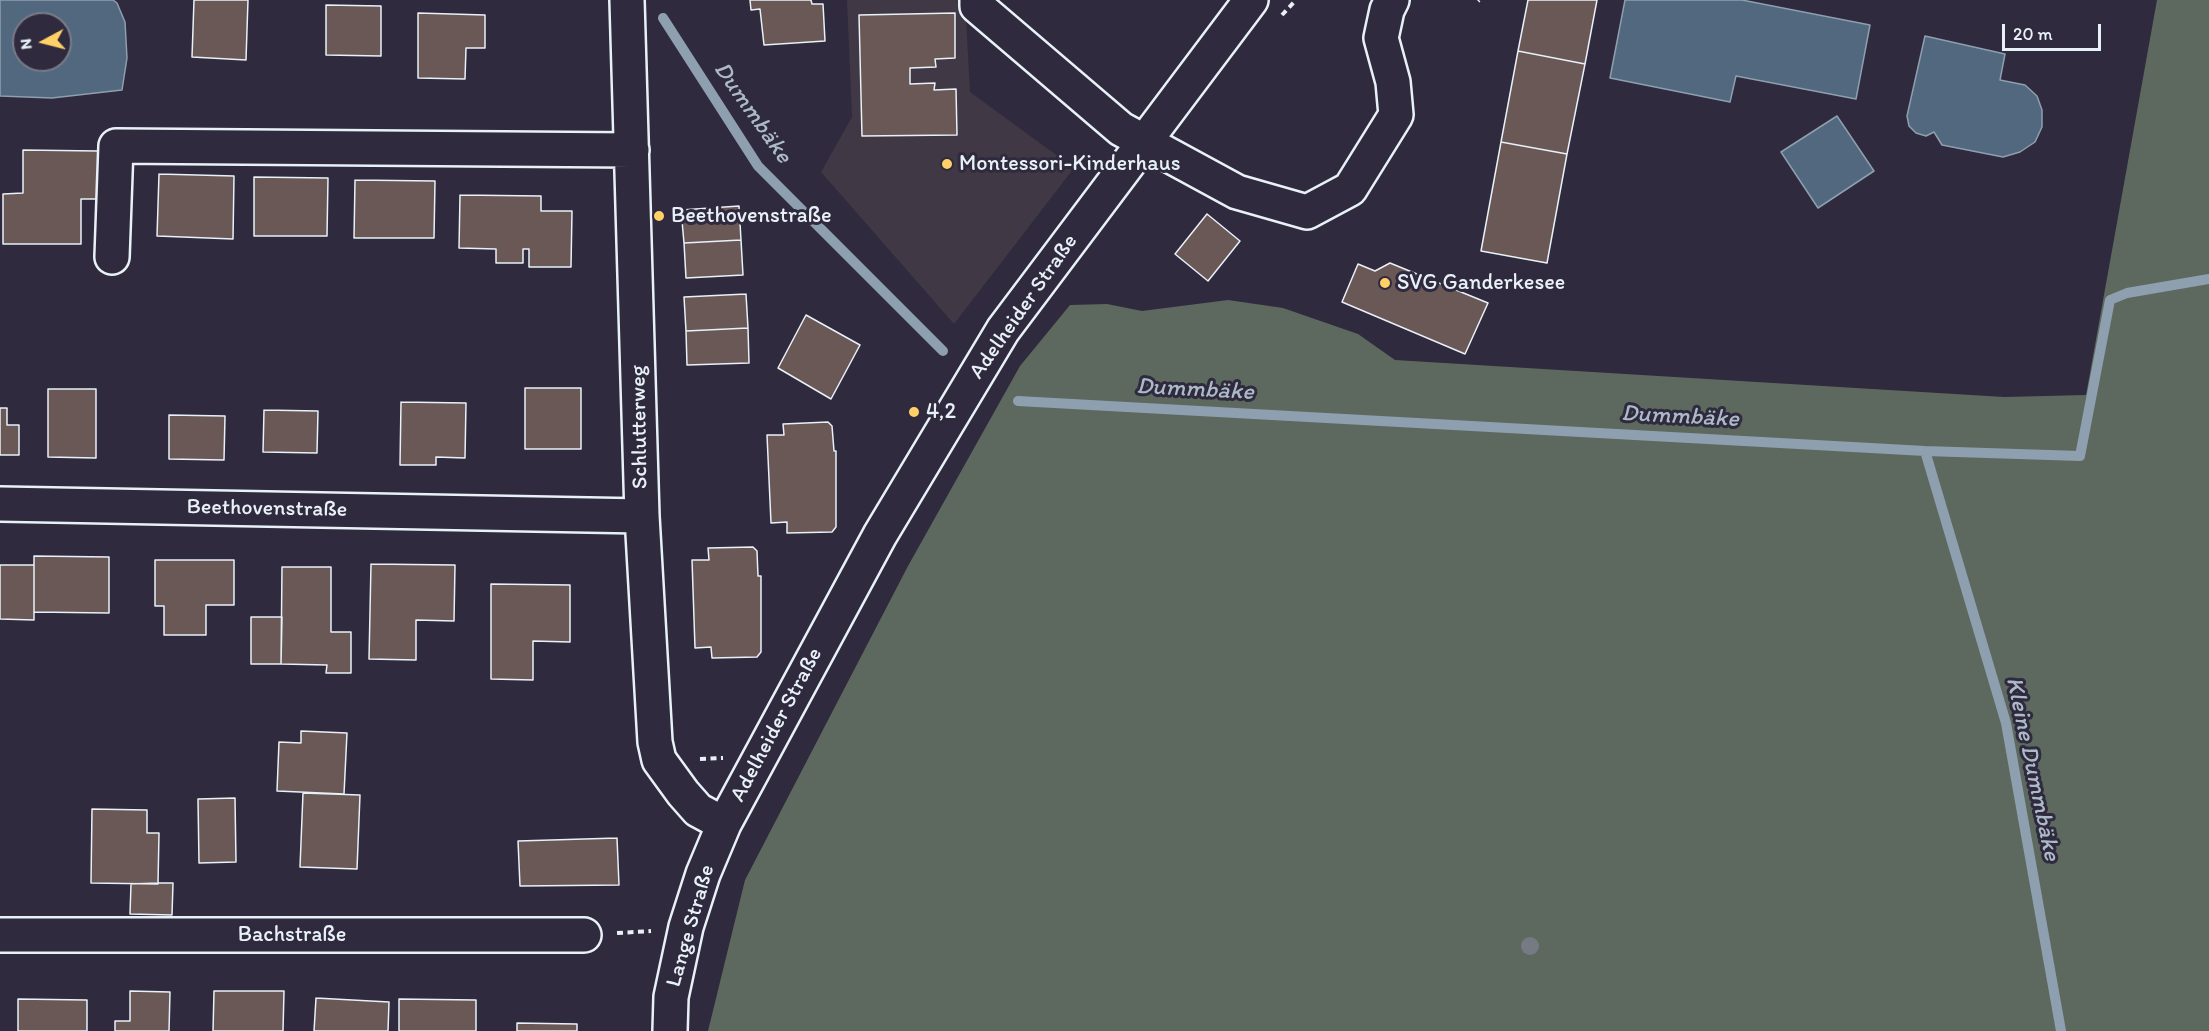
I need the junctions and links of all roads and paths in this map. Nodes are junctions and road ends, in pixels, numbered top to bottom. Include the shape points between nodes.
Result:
1 (627, 0) edge
2 (977, 0) edge
3 (1251, 0) edge
4 (1296, 0) edge
5 (1392, 0) edge
6 (1280, 17) dead end
7 (1156, 147) junction
8 (632, 150) junction
9 (112, 257) dead end
10 (0, 504) edge
11 (642, 516) junction
12 (724, 824) junction
13 (0, 935) edge
14 (584, 935) dead end
15 (670, 1031) edge

1 - 8 street, Schlutterweg
2 - 7 street via 978,6 1121,129
3 - 7 street, Adelheider Straße
4 - 6 path
5 - 7 street via 1381,38 1393,82 1396,115 1350,189 1307,212 1237,192
7 - 12 street, Adelheider Straße via 1003,330 880,535
8 - 9 street via 116,146
8 - 11 street, Schlutterweg
10 - 11 street, Beethovenstraße
11 - 12 street, Schlutterweg via 654,742 659,760 673,782 698,810
12 - 15 street, Lange Straße via 686,927 671,997
13 - 14 street, Bachstraße

